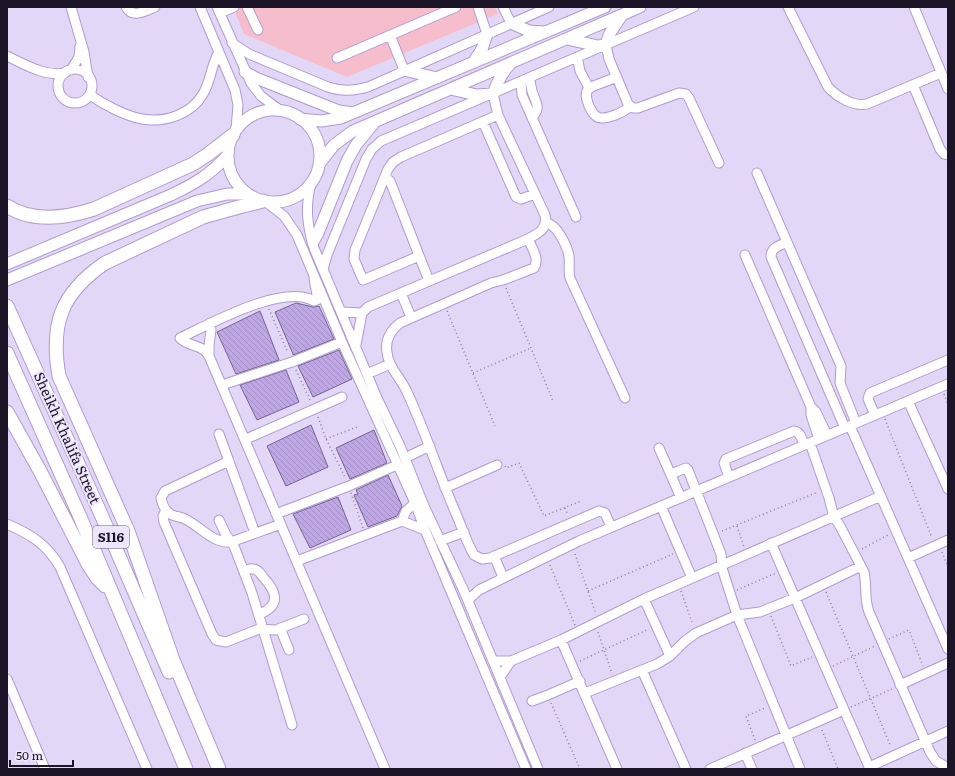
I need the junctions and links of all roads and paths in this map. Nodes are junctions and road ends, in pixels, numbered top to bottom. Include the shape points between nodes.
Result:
1 (71, 7) edge
2 (126, 7) edge
3 (154, 7) edge
4 (200, 7) edge
5 (234, 7) edge
6 (247, 7) edge
7 (456, 7) edge
8 (478, 7) edge
9 (503, 7) edge
10 (549, 7) edge
11 (605, 7) edge
12 (640, 7) edge
13 (694, 7) edge
14 (914, 7) edge
15 (790, 8) edge
16 (218, 10) edge
17 (623, 14) junction
18 (511, 23) junction
19 (258, 30) dead end
20 (549, 31) junction
21 (487, 34) junction
22 (79, 35) junction
23 (390, 35) junction
24 (567, 39) junction
25 (232, 43) junction
26 (606, 45) junction
27 (219, 52) junction
28 (7, 56) edge
29 (577, 57) junction
30 (337, 58) dead end
31 (473, 62) junction
32 (510, 63) junction
33 (29, 66) junction
34 (404, 70) junction
35 (68, 71) junction
36 (245, 72) junction
37 (941, 73) junction
38 (88, 76) junction
39 (617, 77) junction
40 (438, 78) junction
41 (530, 78) junction
42 (521, 82) junction
43 (913, 85) junction
44 (589, 88) junction
45 (58, 89) junction
46 (450, 89) junction
47 (948, 89) edge
48 (493, 94) junction
49 (90, 95) junction
50 (630, 106) junction
51 (282, 111) junction
52 (353, 113) junction
53 (498, 115) junction
54 (532, 117) junction
55 (300, 119) junction
56 (377, 120) junction
57 (483, 122) junction
58 (234, 132) junction
59 (948, 155) edge
60 (227, 156) junction
61 (719, 163) dead end
62 (319, 164) junction
63 (757, 173) dead end
64 (385, 177) junction
65 (312, 183) junction
66 (247, 194) junction
67 (535, 194) junction
68 (265, 201) junction
69 (7, 206) edge
70 (576, 217) dead end
71 (546, 223) junction
72 (528, 239) junction
73 (313, 242) junction
74 (787, 242) junction
75 (745, 255) dead end
76 (419, 256) junction
77 (7, 264) edge
78 (323, 269) junction
79 (314, 276) junction
80 (7, 280) edge
81 (503, 280) junction
82 (429, 281) junction
83 (401, 293) junction
84 (444, 303) junction
85 (7, 306) edge
86 (341, 312) junction
87 (362, 313) junction
88 (411, 317) junction
89 (210, 323) junction
90 (342, 342) junction
91 (356, 345) junction
92 (531, 348) junction
93 (7, 353) edge
94 (209, 356) junction
95 (948, 360) edge
96 (390, 364) junction
97 (473, 373) junction
98 (367, 374) junction
99 (948, 384) edge
100 (222, 385) junction
101 (342, 397) dead end
102 (625, 398) dead end
103 (553, 401) dead end
104 (908, 401) junction
105 (7, 412) edge
106 (878, 413) junction
107 (851, 425) junction
108 (495, 426) dead end
109 (357, 428) dead end
110 (220, 434) dead end
111 (823, 437) junction
112 (246, 439) junction
113 (326, 440) dead end
114 (807, 444) junction
115 (430, 446) junction
116 (659, 448) dead end
117 (405, 458) junction
118 (229, 462) junction
119 (497, 464) joint
120 (397, 465) junction
121 (944, 472) edge
122 (671, 474) junction
123 (729, 477) junction
124 (445, 488) junction
125 (826, 489) junction
126 (948, 489) edge
127 (695, 491) junction
128 (881, 496) junction
129 (681, 498) junction
130 (581, 502) dead end
131 (415, 503) junction
132 (661, 506) junction
133 (565, 508) junction
134 (166, 510) junction
135 (276, 514) junction
136 (834, 517) junction
137 (219, 520) dead end
138 (402, 522) junction
139 (571, 522) junction
140 (7, 524) edge
141 (281, 524) junction
142 (737, 525) junction
143 (611, 527) junction
144 (429, 528) junction
145 (896, 531) junction
146 (464, 532) junction
147 (255, 533) junction
148 (713, 535) junction
149 (948, 540) edge
150 (440, 541) junction
151 (580, 541) junction
152 (231, 542) junction
153 (771, 544) junction
154 (937, 545) junction
155 (681, 551) junction
156 (854, 553) junction
157 (747, 554) junction
158 (494, 556) junction
159 (547, 558) junction
160 (908, 558) junction
161 (297, 561) junction
162 (721, 565) junction
163 (861, 566) junction
164 (948, 567) edge
165 (783, 570) junction
166 (244, 571) junction
167 (503, 577) junction
168 (692, 578) junction
169 (678, 584) junction
170 (823, 584) junction
171 (463, 589) junction
172 (111, 590) junction
173 (479, 590) junction
174 (588, 591) junction
175 (730, 593) junction
176 (795, 598) junction
177 (644, 599) junction
178 (468, 600) junction
179 (768, 609) junction
180 (260, 614) junction
181 (737, 615) junction
182 (304, 619) dead end
183 (596, 622) junction
184 (657, 626) junction
185 (280, 628) junction
186 (263, 629) junction
187 (578, 632) junction
188 (696, 633) junction
189 (561, 640) junction
190 (948, 649) edge
191 (289, 650) dead end
192 (603, 650) junction
193 (819, 653) junction
194 (670, 656) junction
195 (493, 661) junction
196 (511, 661) junction
197 (948, 663) edge
198 (573, 664) junction
199 (642, 670) junction
200 (500, 677) junction
201 (7, 679) edge
202 (580, 681) junction
203 (614, 681) junction
204 (900, 685) junction
205 (585, 693) junction
206 (548, 695) junction
207 (870, 698) junction
208 (532, 701) dead end
209 (773, 704) junction
210 (844, 710) junction
211 (818, 721) junction
212 (292, 726) dead end
213 (948, 731) edge
214 (786, 734) junction
215 (925, 742) junction
216 (758, 747) junction
217 (745, 753) junction
218 (895, 755) junction
219 (614, 768) edge
220 (870, 768) edge
221 (948, 768) edge
222 (44, 769) edge
223 (147, 769) edge
224 (186, 769) edge
225 (212, 769) edge
226 (219, 769) edge
227 (385, 769) edge
228 (526, 769) edge
229 (538, 769) edge
230 (580, 769) edge
231 (686, 769) edge
232 (710, 769) edge
233 (752, 769) edge
234 (800, 769) edge
235 (838, 769) edge

1 - 22 street
2 - 3 street via 131,13 137,14
4 - 27 street
5 - 16 street
6 - 19 street
7 - 23 street
8 - 21 street
9 - 18 street
10 - 18 street
11 - 20 main road
12 - 17 main road
13 - 26 street
14 - 37 street
15 - 43 street via 826,84 834,93 853,104 863,105
16 - 25 street
17 - 24 main road
17 - 26 main road
18 - 20 main road via 529,31
18 - 21 street
20 - 31 main road
21 - 31 main road via 482,49
21 - 34 street
22 - 35 street via 80,54 77,62
22 - 38 street
23 - 30 street
23 - 34 street
24 - 26 main road via 598,46
24 - 32 main road
25 - 34 street via 249,54 341,90 360,89
25 - 36 street
26 - 29 street
26 - 39 street
27 - 49 street via 202,96 189,110 178,116 156,120 142,119 128,115
27 - 58 street via 237,98 238,113
28 - 33 street
29 - 41 street
29 - 44 street via 580,71
31 - 40 main road
32 - 46 main road
32 - 48 main road
33 - 35 street via 52,74
33 - 45 street via 50,80
34 - 40 main road
35 - 38 street via 81,71
35 - 45 street via 60,78
36 - 51 street via 261,96
36 - 52 main road via 339,111
37 - 43 street
37 - 47 street
38 - 49 street via 92,85
39 - 44 street
39 - 50 street
40 - 52 main road
41 - 42 street
41 - 54 street via 537,105
42 - 48 street
42 - 54 street via 522,95
43 - 59 street via 940,149
44 - 50 street via 586,99 592,113 597,117 606,118
45 - 49 street via 64,100 73,103 83,101
46 - 48 main road via 477,95
46 - 56 main road
48 - 53 street
48 - 78 street via 376,145 366,159
50 - 61 street via 638,108 679,93 686,94
51 - 55 main road
51 - 58 main road via 271,110 256,114 243,121
52 - 55 main road via 327,121
53 - 57 street
53 - 67 street
54 - 70 street
55 - 62 main road via 314,134 320,154
56 - 62 main road via 353,130 340,139
56 - 73 main road via 349,157
57 - 64 street via 401,157 390,165
57 - 67 street via 516,197 521,199
58 - 60 main road
58 - 69 highway via 207,155 178,172 82,213 42,217
60 - 66 main road via 233,177
60 - 77 main road via 202,179 171,195
62 - 65 main road
63 - 74 street
64 - 76 street via 390,180
64 - 76 street via 354,256 362,280
65 - 68 main road via 296,197 276,202
65 - 73 street via 307,203
66 - 68 main road
66 - 80 main road via 207,197
67 - 71 street
68 - 79 street via 291,225
68 - 226 highway via 203,217 105,263 80,283 67,301 56,336 59,376 125,524 173,660
71 - 72 street via 541,232
71 - 102 street via 554,226 567,250 570,278
72 - 81 street via 536,258 536,265 531,271
72 - 82 street
73 - 78 street
74 - 107 street via 841,366 840,383
74 - 107 street via 774,248 771,257
75 - 111 street via 811,407 811,415
76 - 82 street
78 - 86 street
79 - 89 street via 318,296 314,301 302,296 275,299
79 - 90 street
81 - 84 street
81 - 92 path
82 - 83 street
83 - 87 street
83 - 88 street
84 - 88 street
84 - 97 path
85 - 225 highway, Sheikh Khalifa Street / S116
86 - 87 street
86 - 91 street
87 - 91 street
88 - 96 street via 395,326 389,336 386,347
89 - 94 street
89 - 94 street via 180,338 203,349
90 - 100 street
90 - 120 street
91 - 98 street
92 - 97 path
92 - 103 path
93 - 172 highway, Sheikh Khalifa Street / S116
94 - 100 street
95 - 106 street via 870,393 868,399
96 - 98 street
96 - 115 street via 407,390
97 - 108 path
98 - 117 street
99 - 104 street
100 - 112 street
101 - 112 street
104 - 106 street
104 - 121 street
105 - 172 highway via 44,477 88,564 101,583
106 - 107 street
106 - 154 path
107 - 111 street
107 - 128 street
109 - 113 path
110 - 118 street
111 - 114 street
112 - 135 street
114 - 123 street
114 - 123 street via 799,432 794,431 726,459 724,463
114 - 125 street
115 - 117 street
115 - 124 street
116 - 122 street
117 - 144 street
118 - 134 street via 165,492 161,498
118 - 147 street
119 - 124 street
119 - 133 path via 503,462 506,468 520,463 544,516
120 - 131 street
120 - 135 street
121 - 126 street
122 - 127 street via 683,468 687,469
122 - 129 street
123 - 127 street
124 - 146 street
125 - 136 street
125 - 142 path
127 - 129 street
127 - 148 street
128 - 136 street
128 - 145 street
129 - 132 street
130 - 133 path
131 - 138 street via 406,511
131 - 144 street
132 - 143 street
132 - 155 street
133 - 139 path
134 - 152 street via 187,520 216,540
134 - 186 street via 164,522 214,637 226,642
135 - 141 street
136 - 153 street
136 - 156 street
137 - 152 street
138 - 144 street
138 - 161 street
139 - 143 street via 601,511 605,513
139 - 158 street
140 - 223 street via 36,539 50,551 58,563
141 - 147 street
141 - 161 street
142 - 148 path
142 - 157 path
143 - 151 street
144 - 150 street
144 - 228 street
145 - 156 path
145 - 160 street
146 - 150 street
146 - 158 street via 474,554 482,559
147 - 152 street
148 - 162 street via 722,557
149 - 154 street
150 - 171 street
151 - 159 street
151 - 174 path via 581,547 574,551
152 - 166 street
153 - 157 street
153 - 165 street
154 - 160 street
154 - 164 path
155 - 168 street
155 - 174 path
156 - 163 street
157 - 162 street
158 - 167 street
159 - 167 street
159 - 187 path
160 - 190 street
161 - 227 street
162 - 168 street
162 - 175 street
163 - 170 street
163 - 204 street via 865,579 867,606
165 - 175 path
165 - 176 street
166 - 180 street
166 - 180 street via 257,570 273,590 273,606
167 - 173 street
168 - 169 street
169 - 177 street
169 - 188 path
170 - 176 street
170 - 207 path
171 - 173 street
171 - 178 street
172 - 224 highway, Sheikh Khalifa Street / S116
173 - 178 street
174 - 183 path
175 - 181 street
176 - 179 street
176 - 193 street
177 - 183 street
177 - 184 street
178 - 195 street
179 - 181 street via 755,614
179 - 193 path via 790,666
180 - 186 street
181 - 188 street
181 - 209 street
182 - 185 street
183 - 187 street
183 - 192 path
184 - 192 path
184 - 194 street
185 - 186 street
185 - 191 street
186 - 212 street
187 - 189 street
188 - 194 street
189 - 196 street
189 - 198 street
192 - 198 path
192 - 203 path
193 - 210 street
194 - 199 street
195 - 196 street
195 - 200 street
196 - 200 street
197 - 204 street
198 - 202 street
199 - 203 street
199 - 231 street
200 - 229 street
201 - 222 street
202 - 205 street
202 - 206 street
203 - 205 street
204 - 207 path
204 - 215 street
205 - 219 street
206 - 208 street
206 - 230 path
207 - 210 path
207 - 218 path
209 - 214 street
209 - 216 path via 746,716
210 - 211 street
210 - 220 street
211 - 214 street
211 - 235 path
213 - 215 street
214 - 216 street
214 - 234 street
215 - 218 street
215 - 221 street via 936,761
216 - 217 street
217 - 232 street
217 - 233 street
218 - 220 street

